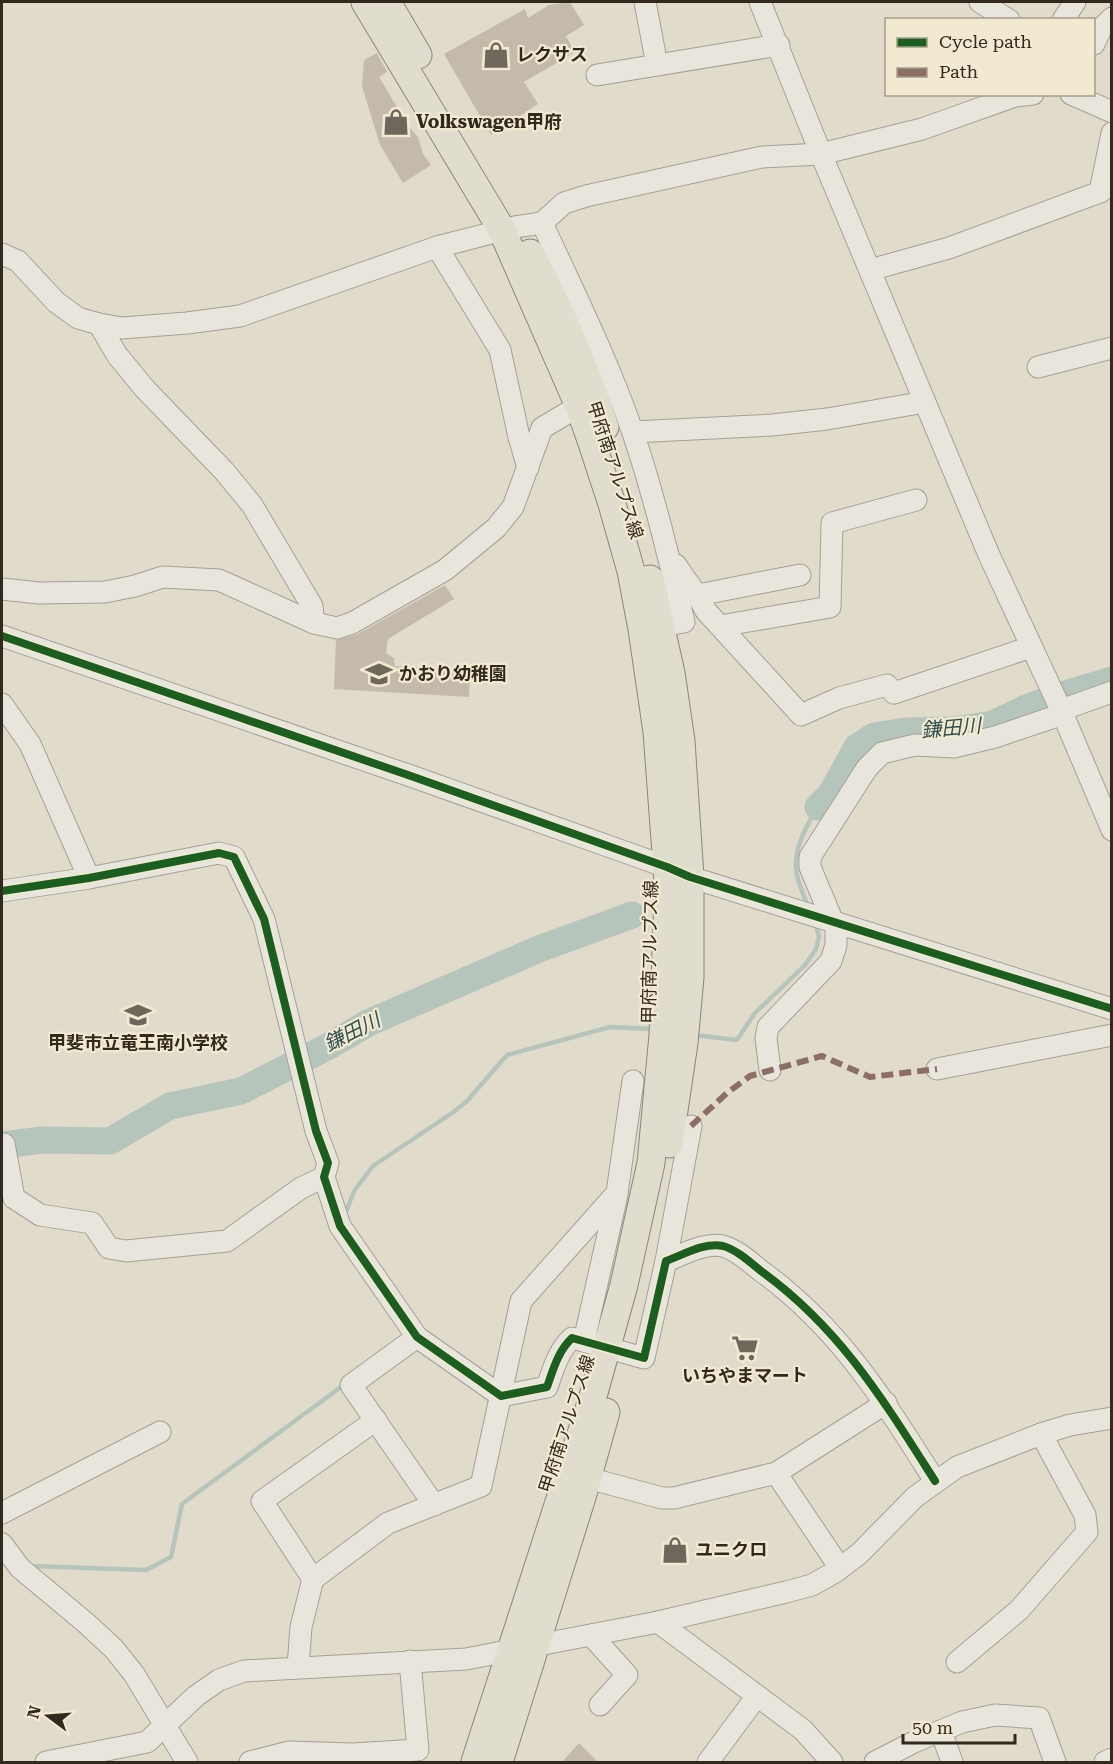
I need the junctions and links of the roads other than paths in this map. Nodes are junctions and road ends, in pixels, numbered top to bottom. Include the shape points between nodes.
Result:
1 (364, 2) edge
2 (387, 2) edge
3 (645, 2) edge
4 (760, 2) edge
5 (980, 2) edge
6 (1075, 2) edge
7 (1006, 18) edge
8 (1064, 18) edge
9 (1112, 18) edge
10 (1095, 42) edge
11 (779, 45) junction
12 (657, 65) junction
13 (597, 75) dead end
14 (1015, 96) edge
15 (1076, 96) edge
16 (1112, 112) edge
17 (1112, 133) edge
18 (821, 154) junction
19 (1106, 188) edge
20 (542, 223) junction
21 (508, 229) junction
22 (437, 247) junction
23 (2, 254) edge
24 (870, 270) junction
25 (99, 324) junction
26 (1112, 348) edge
27 (1038, 367) dead end
28 (925, 402) junction
29 (579, 406) junction
30 (633, 432) junction
31 (528, 468) junction
32 (916, 500) dead end
33 (668, 551) junction
34 (800, 575) dead end
35 (2, 589) edge
36 (698, 594) junction
37 (314, 623) junction
38 (720, 626) junction
39 (651, 628) junction
40 (2, 636) edge
41 (1031, 647) junction
42 (1112, 692) edge
43 (2, 704) edge
44 (1061, 711) junction
45 (1112, 830) edge
46 (679, 872) junction
47 (89, 878) junction
48 (2, 891) edge
49 (829, 921) junction
50 (1112, 1009) edge
51 (1112, 1035) edge
52 (937, 1069) dead end
53 (770, 1070) dead end
54 (633, 1081) dead end
55 (692, 1126) dead end
56 (2, 1144) edge
57 (324, 1177) junction
58 (617, 1193) junction
59 (666, 1261) junction
60 (417, 1337) junction
61 (605, 1346) junction
62 (501, 1396) junction
63 (886, 1403) junction
64 (1112, 1418) edge
65 (376, 1420) junction
66 (160, 1432) dead end
67 (1041, 1434) junction
68 (776, 1473) junction
69 (588, 1478) junction
70 (935, 1481) junction
71 (434, 1504) junction
72 (2, 1513) edge
73 (2, 1544) edge
74 (840, 1568) junction
75 (313, 1579) junction
76 (658, 1622) junction
77 (591, 1635) junction
78 (522, 1649) junction
79 (410, 1661) junction
80 (957, 1662) dead end
81 (298, 1667) junction
82 (757, 1696) junction
83 (600, 1705) dead end
84 (165, 1727) junction
85 (941, 1731) junction
86 (1112, 1759) edge
87 (46, 1762) edge
88 (187, 1762) edge
89 (250, 1762) edge
90 (475, 1762) edge
91 (500, 1762) edge
92 (708, 1762) edge
93 (832, 1762) edge
94 (875, 1762) edge
95 (952, 1762) edge
96 (1055, 1762) edge
97 (1105, 1762) edge

1 - 21 main road, 甲府南アルプス線
2 - 21 main road, 甲府南アルプス線 via 475,151
3 - 12 street
4 - 11 street
5 - 7 street
6 - 8 street
9 - 10 street via 1101,28
11 - 12 street
11 - 18 street
12 - 13 street
14 - 18 street via 922,129
15 - 16 street
17 - 19 street
18 - 20 street via 762,157 586,196 564,203
18 - 24 street
19 - 24 street via 949,248
20 - 21 street
20 - 30 street
21 - 22 street
21 - 29 main road, 甲府南アルプス線
21 - 39 main road, 甲府南アルプス線 via 551,292 591,386 643,550
22 - 25 street via 240,316 122,328
22 - 31 street via 500,350
23 - 25 street via 18,261 56,302 78,318
24 - 28 street
25 - 37 street via 117,355 145,389 252,505 312,606
26 - 27 street
28 - 30 street via 772,425
28 - 41 street
29 - 31 street via 542,428
29 - 39 main road, 甲府南アルプス線
30 - 33 street
31 - 37 street via 513,507 496,528 445,570 352,623 338,628
32 - 38 street via 832,523 830,607
33 - 36 street
33 - 39 street via 684,622
34 - 36 street
35 - 37 street via 105,592 163,577 219,580
36 - 38 street via 706,611
38 - 41 street via 801,715 839,698 887,685 894,693
39 - 46 main road, 甲府南アルプス線 via 671,673 681,741
40 - 46 street
41 - 44 street
42 - 44 street
43 - 47 street via 30,744
44 - 45 street
44 - 49 street via 995,737 954,747 915,745 882,753 867,768 810,858
46 - 49 street
46 - 61 main road, 甲府南アルプス線 via 690,976 676,1102 657,1215
47 - 48 street
47 - 57 street via 219,853 234,857 264,919 316,1131 328,1163
49 - 50 street
49 - 53 street via 836,929 837,945 831,960 768,1027 765,1038
51 - 52 street
54 - 58 street
55 - 59 street
56 - 57 street via 14,1198 40,1215 92,1223 109,1248 126,1251 227,1241 301,1188
57 - 60 street via 340,1226
58 - 61 street
58 - 62 street via 521,1301
59 - 61 street via 644,1358
59 - 63 street via 706,1246 722,1246 736,1252 790,1291 829,1329
60 - 62 street
60 - 65 street via 351,1385
61 - 62 street via 572,1338 565,1344 547,1387
61 - 69 main road, 甲府南アルプス線
61 - 78 main road, 甲府南アルプス線
62 - 71 street via 481,1486
63 - 68 street
63 - 70 street
64 - 67 street
65 - 71 street
65 - 75 street via 262,1501
66 - 72 street
67 - 70 street via 957,1467
67 - 80 street via 1085,1515 1086,1532 1019,1610
68 - 69 street via 674,1498
68 - 74 street
69 - 78 main road, 甲府南アルプス線
70 - 74 street via 860,1554
71 - 75 street via 388,1523
73 - 84 street via 20,1568 114,1649 134,1674
74 - 76 street via 812,1585
75 - 81 street via 300,1627
76 - 77 street
76 - 82 street
77 - 78 street
77 - 83 street via 627,1675
78 - 79 street via 466,1659
78 - 90 main road, 甲府南アルプス線
78 - 91 main road, 甲府南アルプス線
79 - 81 street
79 - 89 street via 418,1750 290,1752
81 - 84 street via 244,1671 219,1680 196,1696
82 - 92 street
82 - 93 street via 803,1730
84 - 87 street via 147,1742
84 - 88 street
85 - 94 street
85 - 95 street
85 - 96 street via 995,1715 1039,1719
86 - 97 street

